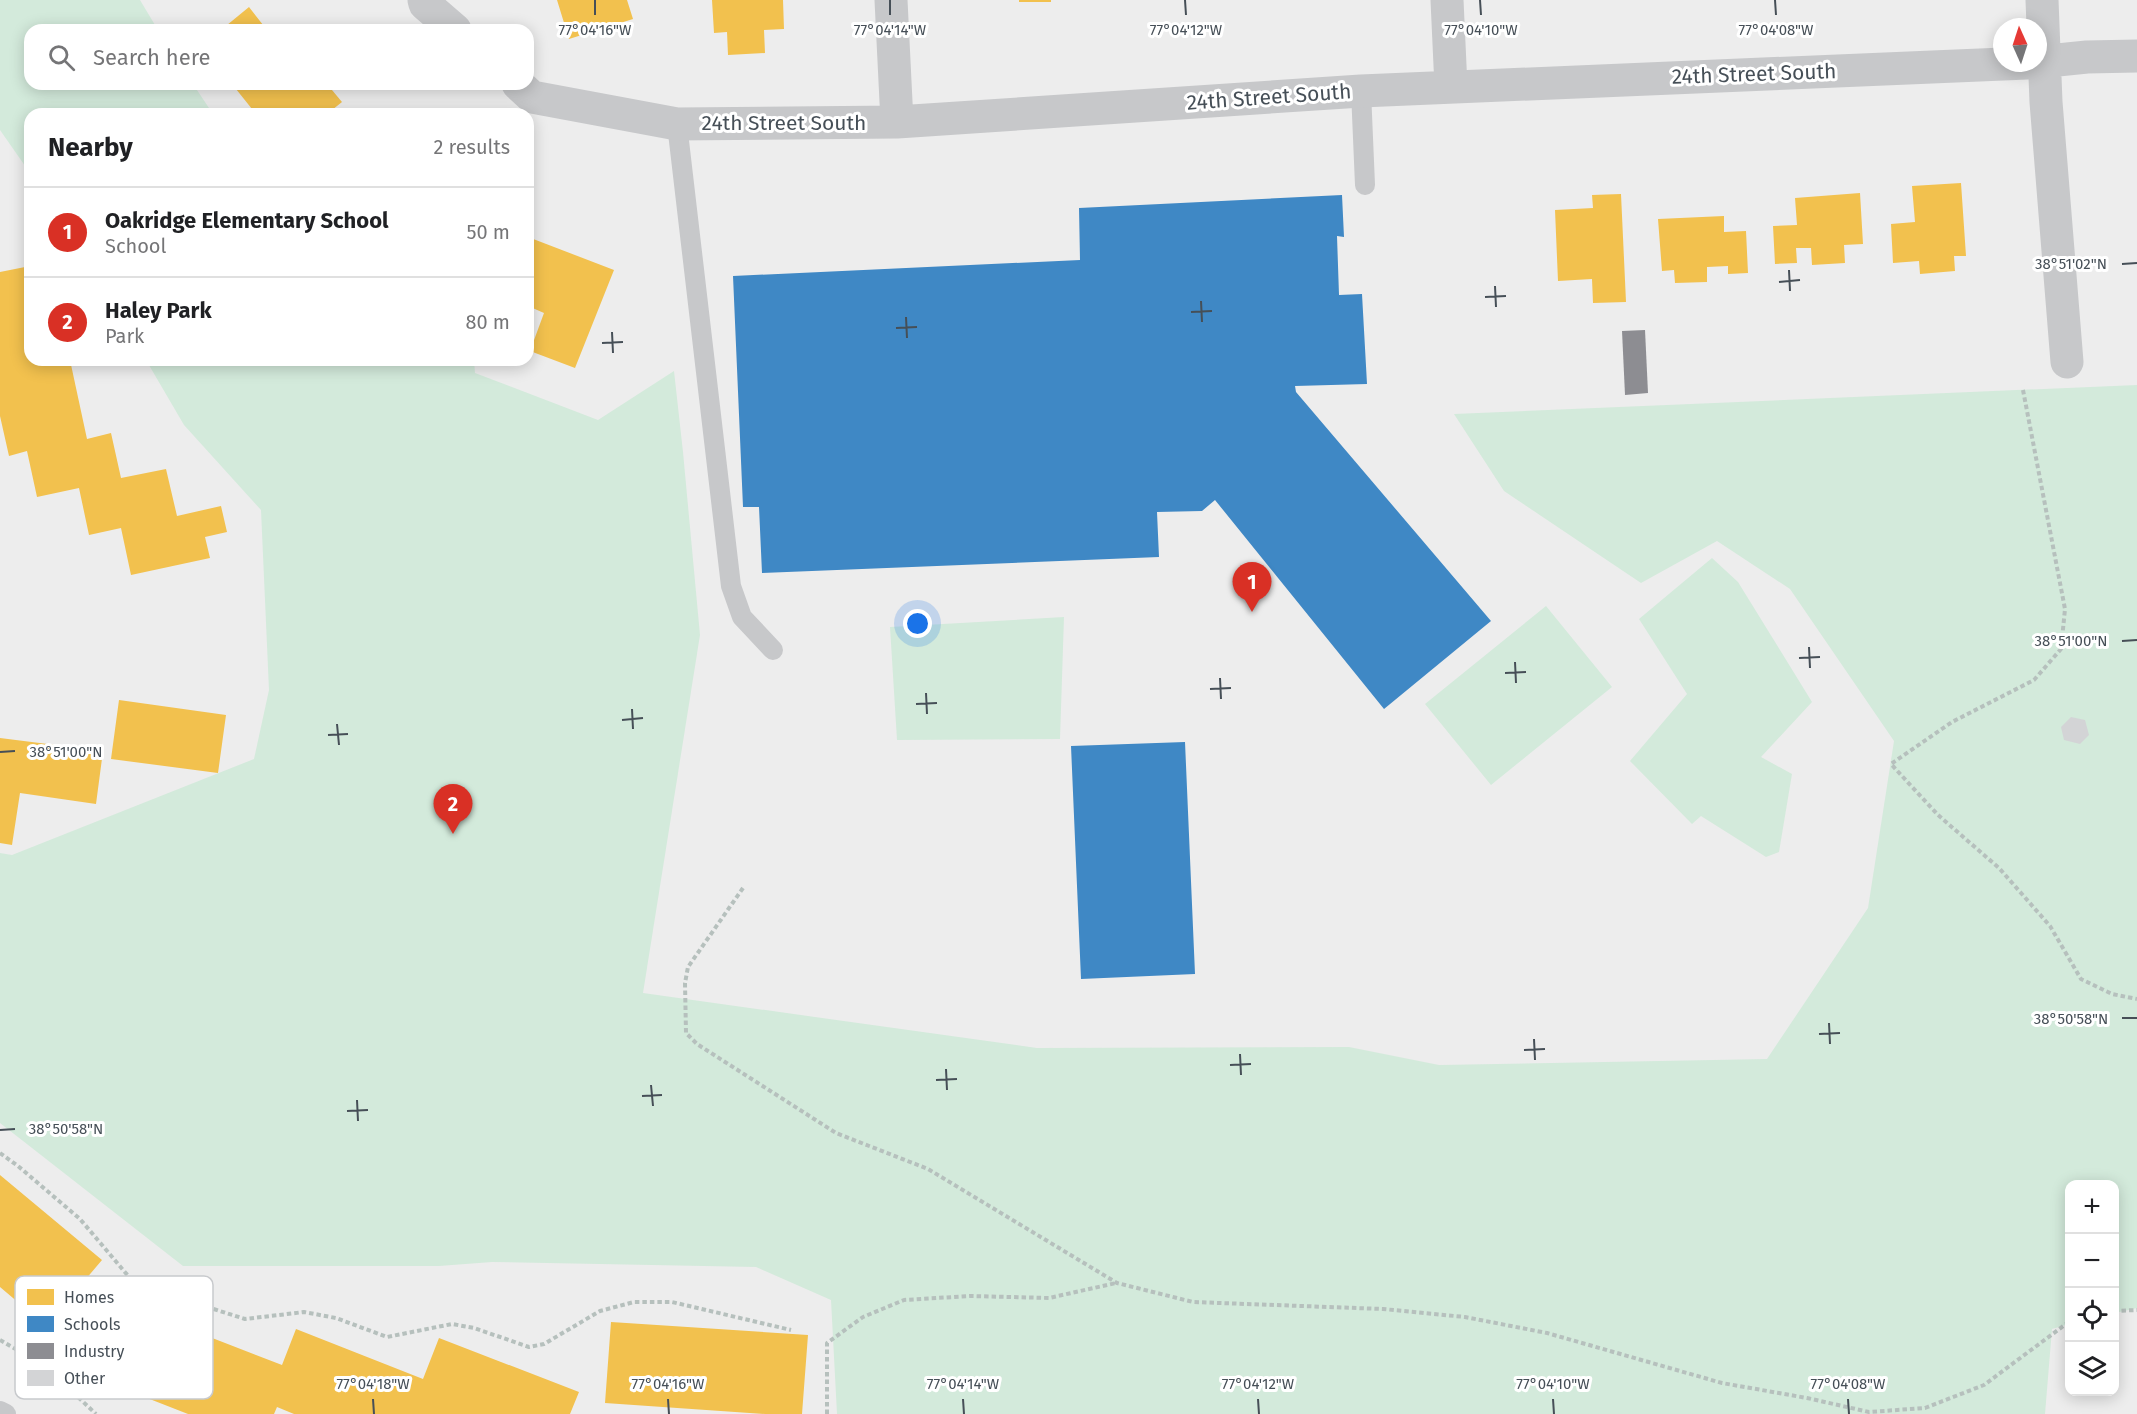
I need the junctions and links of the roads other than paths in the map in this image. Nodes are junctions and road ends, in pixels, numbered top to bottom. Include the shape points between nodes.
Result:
1 (891, 0) edge
2 (1447, 0) edge
3 (2042, 0) edge
4 (424, 2) edge
5 (2041, 18) edge
6 (448, 24) edge
7 (2137, 56) edge
8 (2047, 61) edge
9 (1993, 64) edge
10 (2039, 72) edge
11 (1451, 87) junction
12 (524, 90) edge
13 (1361, 90) junction
14 (897, 122) junction
15 (677, 124) junction
16 (1365, 185) dead end
17 (2067, 362) dead end
18 (773, 651) dead end
19 (0, 1411) edge
20 (6, 1414) edge

1 - 14 street
2 - 11 street
3 - 5 street
4 - 6 street
7 - 8 street, 24th Street South
9 - 11 street, 24th Street South
10 - 17 street via 2046,102
11 - 13 street, 24th Street South
12 - 15 street, 24th Street South via 532,97
13 - 14 street, 24th Street South
13 - 16 lane
14 - 15 street, 24th Street South
15 - 18 lane via 730,586 742,617
19 - 20 lane

